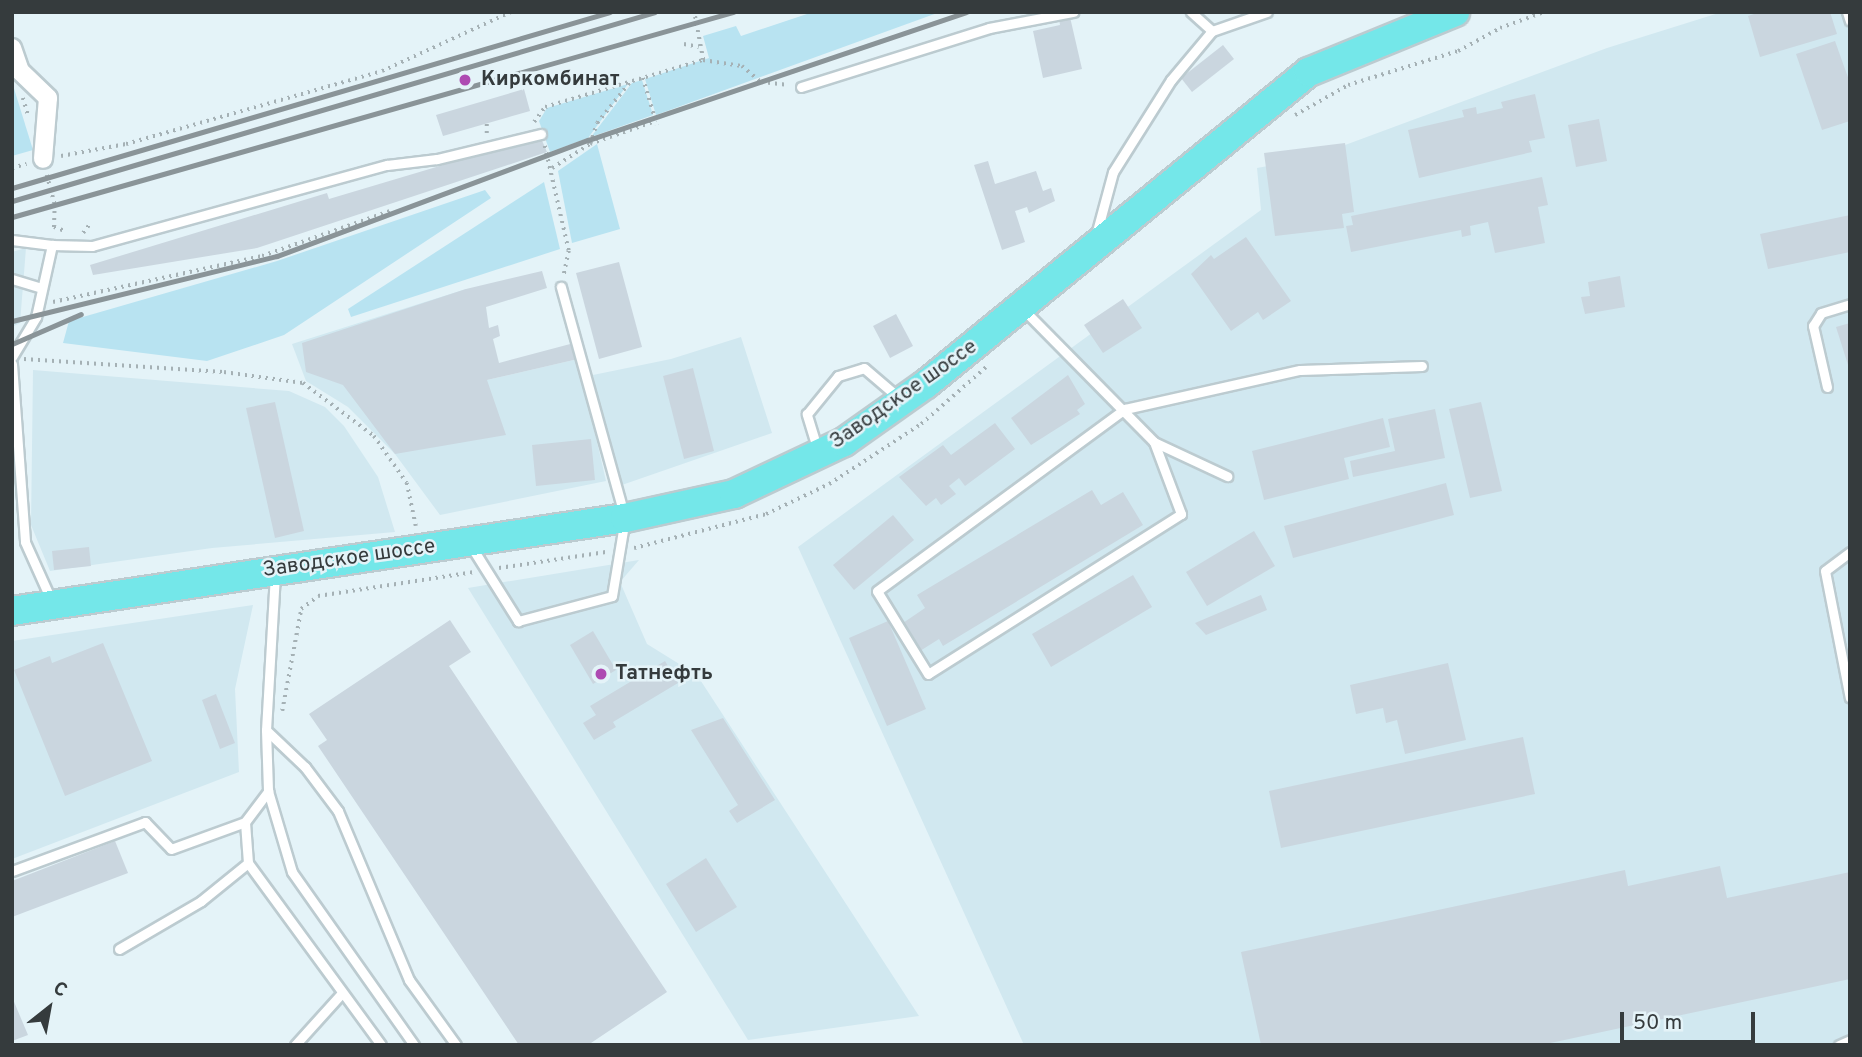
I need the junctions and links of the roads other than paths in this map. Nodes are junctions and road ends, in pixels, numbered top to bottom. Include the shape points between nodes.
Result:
1 (1073, 12) edge
2 (1191, 12) edge
3 (1267, 12) edge
4 (1847, 12) edge
5 (1452, 13) edge
6 (1850, 21) edge
7 (1212, 31) junction
8 (12, 48) edge
9 (802, 87) road end
10 (541, 134) dead end
11 (43, 159) road end
12 (12, 240) edge
13 (1094, 244) junction
14 (52, 245) junction
15 (12, 279) edge
16 (561, 287) road end
17 (41, 288) junction
18 (1850, 304) edge
19 (1021, 307) junction
20 (12, 358) edge
21 (12, 364) edge
22 (1422, 366) dead end
23 (1827, 387) dead end
24 (902, 401) junction
25 (800, 403) dead end
26 (1125, 409) junction
27 (807, 414) junction
28 (1154, 442) junction
29 (819, 454) junction
30 (1227, 476) dead end
31 (625, 518) junction
32 (469, 543) junction
33 (1850, 552) edge
34 (276, 569) junction
35 (54, 607) junction
36 (12, 611) edge
37 (1850, 698) edge
38 (266, 730) junction
39 (268, 791) junction
40 (245, 821) junction
41 (248, 863) junction
42 (12, 871) edge
43 (119, 949) dead end
44 (342, 993) junction
45 (1850, 1040) edge
46 (295, 1045) edge
47 (381, 1045) edge
48 (414, 1045) edge
49 (456, 1045) edge
50 (1839, 1045) edge

1 - 9 lane via 989,28
2 - 7 lane
3 - 7 lane
4 - 6 lane
5 - 13 main road, Заводское шоссе via 1309,72
7 - 13 lane via 1171,80 1113,172
8 - 11 street via 20,71 48,98
10 - 14 lane via 437,159 387,164 92,246
12 - 14 lane
13 - 19 main road, Заводское шоссе
14 - 17 lane
15 - 17 lane
16 - 31 lane
17 - 20 lane via 41,305
18 - 23 lane via 1821,313 1812,326
19 - 24 main road, Заводское шоссе
19 - 26 lane
21 - 35 lane via 25,542
22 - 26 lane via 1300,370
24 - 27 lane via 864,368 838,376
24 - 29 main road, Заводское шоссе
25 - 27 lane
26 - 28 lane
26 - 28 lane via 877,591 928,674 1181,514
27 - 29 lane
28 - 30 lane
29 - 31 main road, Заводское шоссе via 734,494
31 - 32 main road, Заводское шоссе
31 - 32 lane via 612,596 518,621
32 - 34 main road, Заводское шоссе
33 - 37 lane via 1825,571
34 - 35 main road, Заводское шоссе
34 - 38 lane
35 - 36 main road, Заводское шоссе
38 - 39 lane
38 - 49 lane via 305,767 338,811 409,980
39 - 40 lane
39 - 48 lane via 292,872
40 - 41 lane
40 - 42 lane via 171,849 145,822
41 - 43 lane via 201,901
41 - 44 lane
44 - 46 lane
44 - 47 lane
45 - 50 lane

